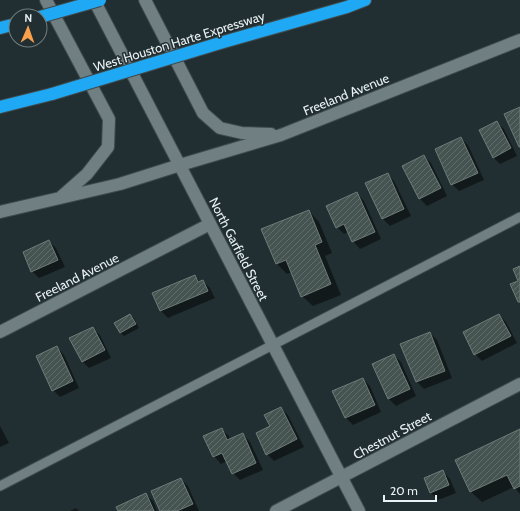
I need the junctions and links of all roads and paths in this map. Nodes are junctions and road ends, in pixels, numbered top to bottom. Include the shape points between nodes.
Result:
1 (46, 0) edge
2 (94, 0) edge
3 (100, 0) edge
4 (145, 0) edge
5 (365, 0) edge
6 (48, 15) edge
7 (520, 40) edge
8 (0, 107) edge
9 (281, 135) junction
10 (180, 165) junction
11 (60, 198) junction
12 (0, 212) edge
13 (520, 217) edge
14 (210, 224) junction
15 (0, 332) edge
16 (273, 345) junction
17 (520, 384) edge
18 (342, 477) junction
19 (0, 486) edge
20 (276, 511) edge
21 (360, 511) edge

1 - 11 street via 109,119 108,147 87,174
2 - 10 street, North Garfield Street
3 - 6 highway, bridge
4 - 9 street via 203,113 220,128 242,133
5 - 8 highway, West Houston Harte Expressway, bridge via 52,94
7 - 9 street, Freeland Avenue
9 - 10 street, Freeland Avenue
10 - 11 street, Freeland Avenue via 120,184
10 - 14 street, North Garfield Street
11 - 12 street, Freeland Avenue
13 - 16 lane
14 - 15 street, Freeland Avenue
14 - 16 street, North Garfield Street
16 - 18 street, North Garfield Street
16 - 19 lane
17 - 18 street, Chestnut Street
18 - 20 street, Chestnut Street
18 - 21 street, North Garfield Street

